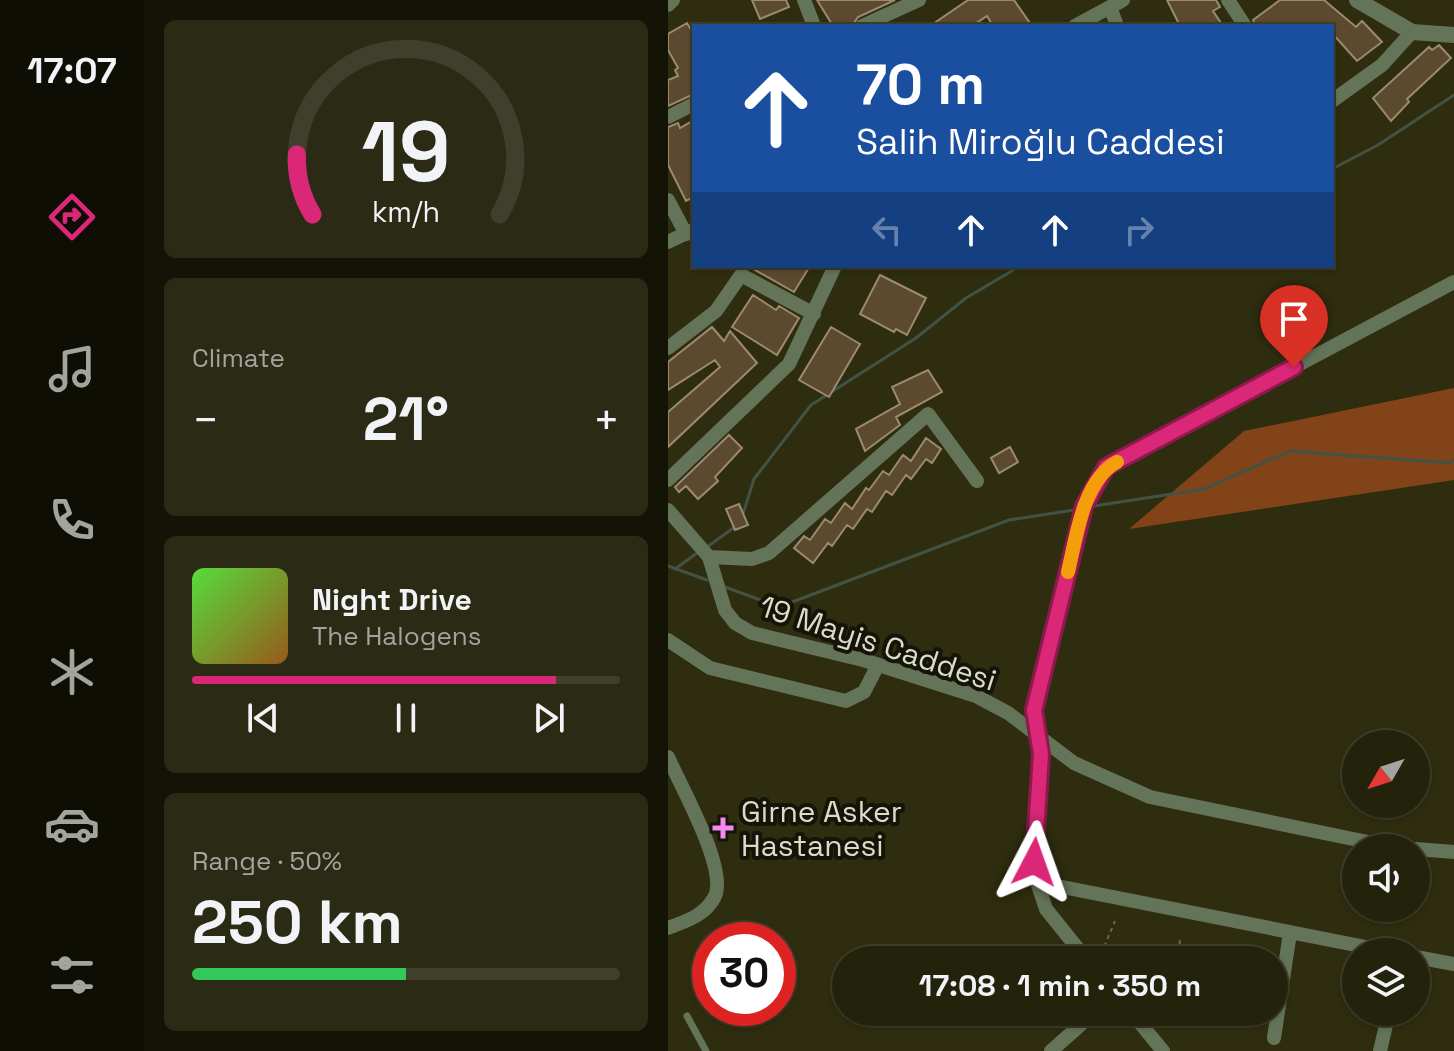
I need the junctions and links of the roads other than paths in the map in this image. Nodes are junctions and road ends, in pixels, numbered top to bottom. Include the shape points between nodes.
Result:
1 (673, 0) edge
2 (804, 0) edge
3 (919, 0) edge
4 (1228, 0) edge
5 (1357, 0) edge
6 (1117, 4) edge
7 (668, 5) edge
8 (884, 22) edge
9 (813, 24) edge
10 (1079, 24) edge
11 (1244, 24) edge
12 (1412, 32) junction
13 (1454, 35) edge
14 (1334, 100) edge
15 (692, 105) edge
16 (668, 117) edge
17 (668, 200) edge
18 (690, 232) edge
19 (668, 242) edge
20 (834, 268) edge
21 (1454, 282) edge
22 (814, 314) junction
23 (668, 348) edge
24 (668, 480) edge
25 (977, 481) dead end
26 (668, 510) edge
27 (709, 557) junction
28 (668, 640) edge
29 (878, 665) junction
30 (1036, 735) junction
31 (668, 757) edge
32 (1342, 838) edge
33 (1430, 850) edge
34 (1454, 852) edge
35 (1037, 882) junction
36 (668, 928) edge
37 (1290, 933) junction
38 (1342, 943) edge
39 (1076, 946) edge
40 (1430, 960) edge
41 (1454, 964) edge
42 (687, 1016) dead end
43 (1079, 1026) edge
44 (1142, 1026) edge
45 (1386, 1026) edge
46 (1274, 1038) dead end
47 (706, 1051) edge
48 (1051, 1051) edge
49 (1163, 1051) edge
50 (1380, 1051) edge

1 - 7 street
2 - 9 street
3 - 8 street
4 - 11 street
5 - 12 street
6 - 10 street
12 - 13 street
12 - 14 street via 1382,65
15 - 16 street
17 - 18 street
18 - 19 street
20 - 22 street
21 - 30 street via 1106,467 1084,506 1034,710
22 - 23 street via 741,275 716,311
22 - 24 street via 789,364
25 - 27 street via 928,414 769,553 752,559
26 - 27 street, 19 Mayis Caddesi
27 - 29 street, 19 Mayis Caddesi via 725,610 735,623 752,633
28 - 29 street via 710,668 846,701 864,692
29 - 30 street, 19 Mayis Caddesi via 976,696
30 - 32 street, 19 Mayis Caddesi via 1074,763 1150,797
30 - 35 street via 1041,754
31 - 36 street via 718,877 716,896 701,915
33 - 34 street
35 - 37 street
35 - 39 street via 1046,909
37 - 38 street
37 - 46 street
40 - 41 street
42 - 47 lane
43 - 48 street
44 - 49 street
45 - 50 street

